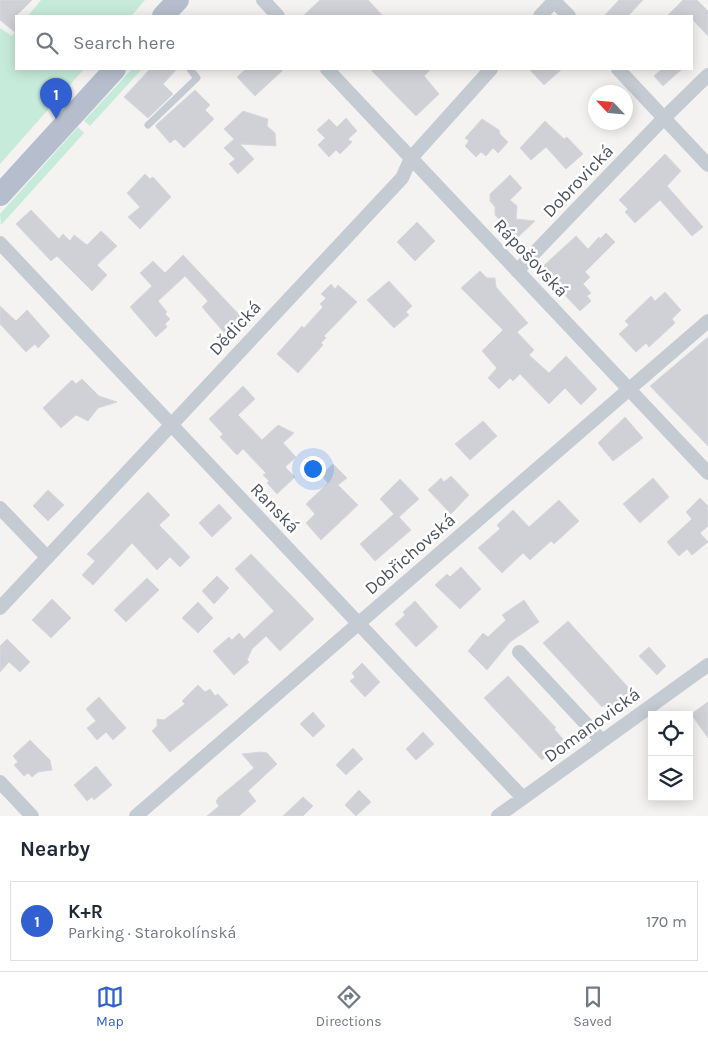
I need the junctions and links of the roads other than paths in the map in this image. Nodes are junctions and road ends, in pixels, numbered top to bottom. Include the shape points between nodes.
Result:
1 (178, 0) edge
2 (263, 0) edge
3 (554, 0) edge
4 (164, 15) edge
5 (277, 15) edge
6 (541, 15) edge
7 (568, 15) edge
8 (114, 70) edge
9 (191, 70) edge
10 (328, 70) edge
11 (491, 70) edge
12 (619, 70) edge
13 (708, 75) edge
14 (664, 118) junction
15 (148, 125) dead end
16 (410, 158) junction
17 (708, 165) edge
18 (0, 195) edge
19 (0, 243) edge
20 (517, 271) junction
21 (708, 321) edge
22 (629, 389) junction
23 (170, 424) junction
24 (708, 473) edge
25 (0, 508) edge
26 (46, 556) junction
27 (0, 608) edge
28 (359, 623) junction
29 (519, 652) dead end
30 (708, 665) edge
31 (602, 741) junction
32 (0, 782) edge
33 (523, 798) junction
34 (32, 816) edge
35 (136, 816) edge
36 (498, 816) edge

1 - 4 main road
2 - 5 street
3 - 6 street
3 - 7 street
8 - 18 main road
9 - 15 lane via 197,78
10 - 16 street, Rápošovská
11 - 16 street, Dědická
12 - 14 street
13 - 14 street, Dobrovická
14 - 17 street
14 - 20 street, Dobrovická
16 - 20 street, Rápošovská
16 - 23 street, Dědická via 402,178
19 - 23 street, Ranská
20 - 22 street, Rápošovská
21 - 22 street, Dobřichovská
22 - 24 street, Rápošovská
22 - 28 street, Dobřichovská
23 - 26 street, Dědická
23 - 28 street, Ranská
25 - 26 street
26 - 27 street, Dědická
28 - 33 street, Ranská
28 - 35 street, Dobřichovská
29 - 31 street
30 - 31 street, Domanovická
31 - 33 street, Domanovická
32 - 34 street
33 - 36 street, Domanovická

